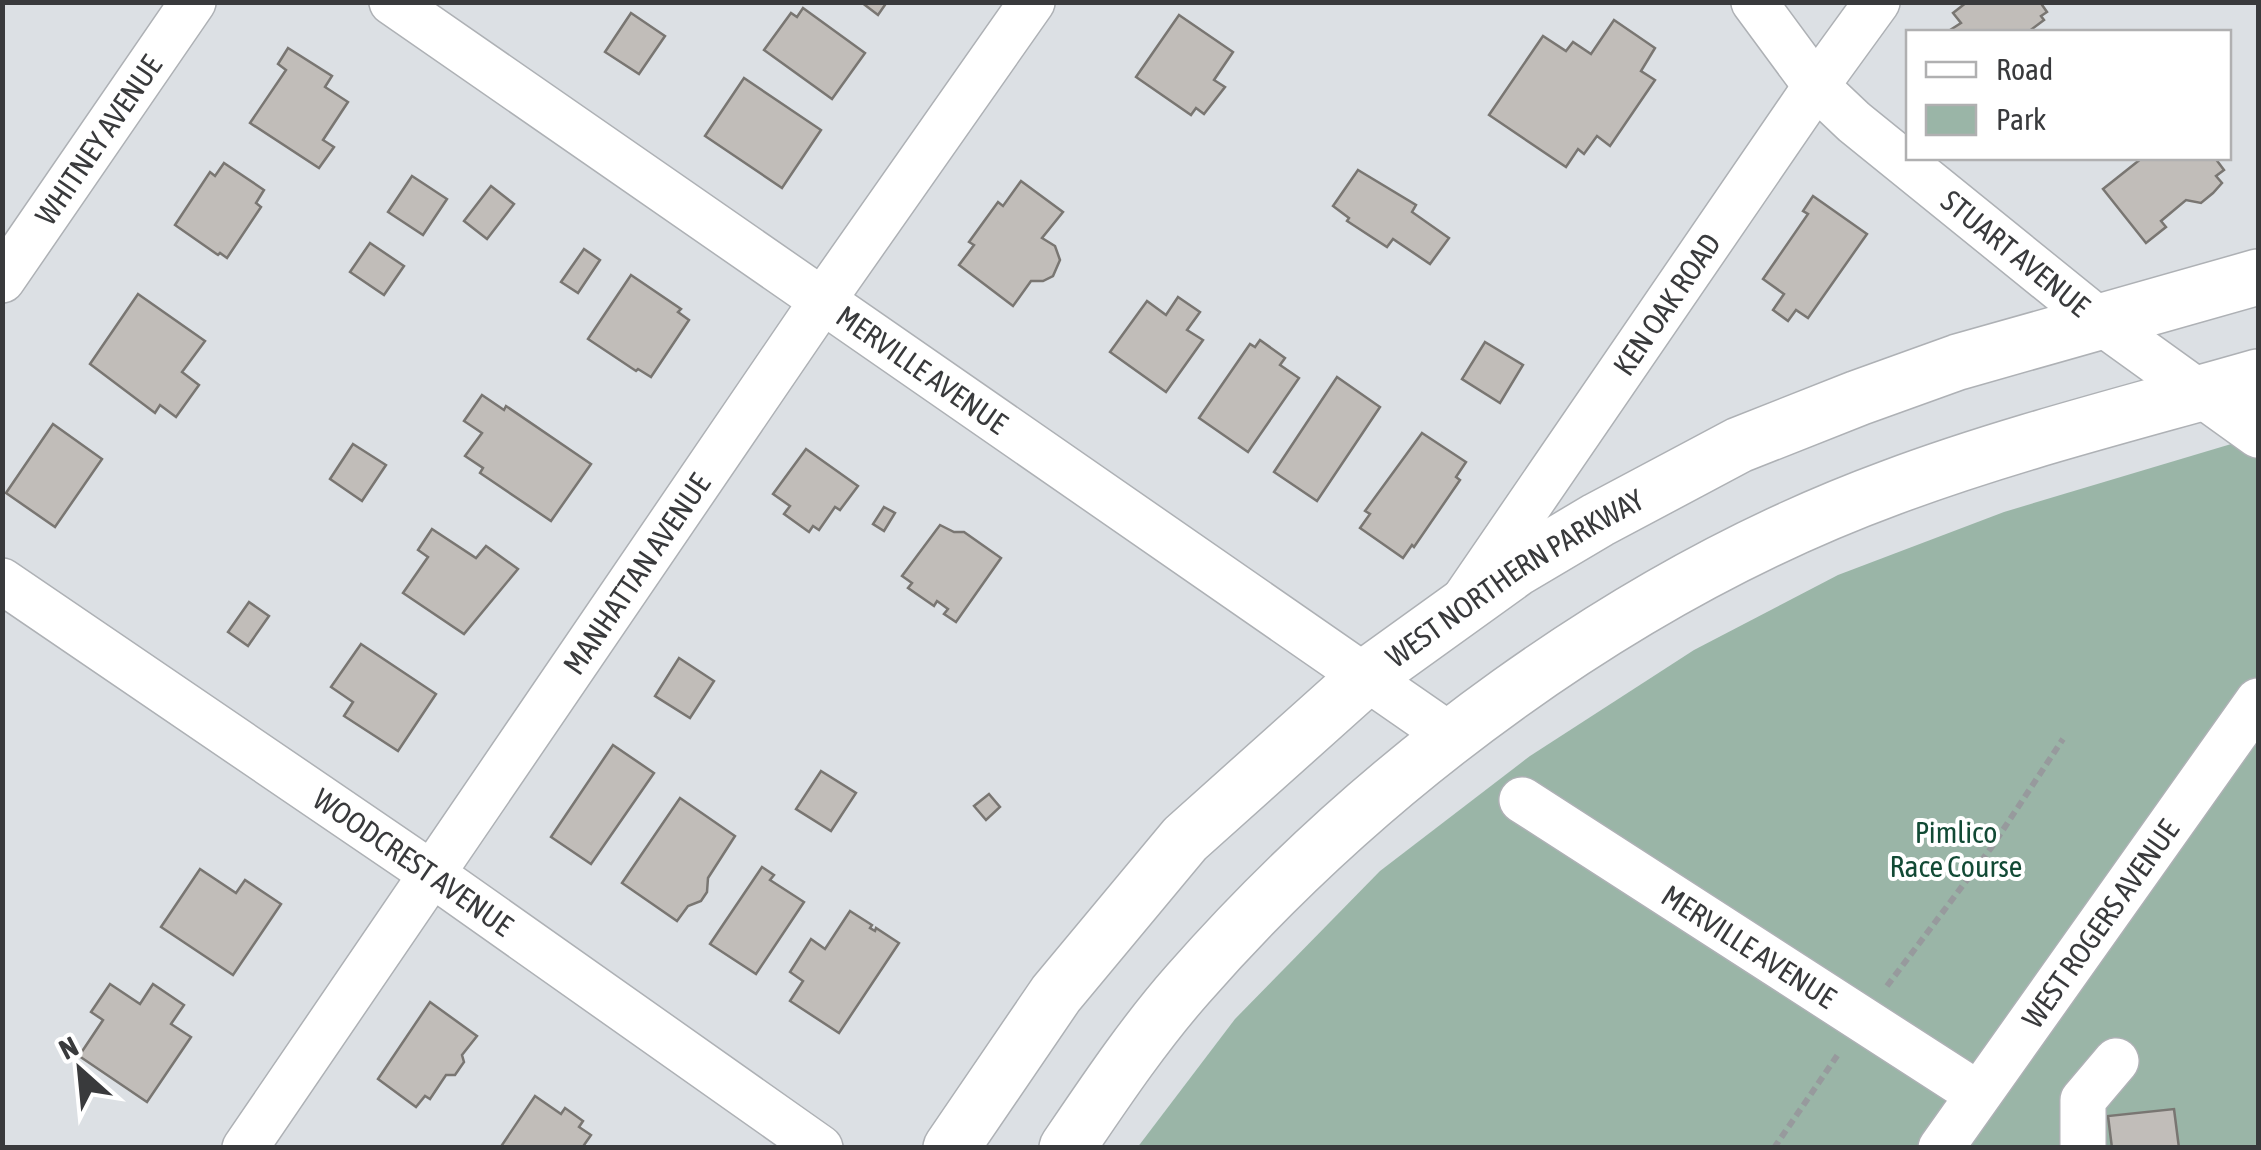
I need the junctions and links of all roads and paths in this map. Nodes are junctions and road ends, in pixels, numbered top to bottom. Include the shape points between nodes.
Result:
1 (193, 2) edge
2 (392, 2) edge
3 (1032, 2) edge
4 (1754, 2) edge
5 (1877, 2) edge
6 (1816, 86) junction
7 (2258, 277) edge
8 (2, 280) edge
9 (823, 300) junction
10 (2101, 322) junction
11 (2258, 377) edge
12 (2200, 394) junction
13 (2258, 436) edge
14 (2, 581) edge
15 (1459, 607) junction
16 (1367, 676) junction
17 (2258, 701) edge
18 (1452, 737) junction
19 (2064, 738) dead end
20 (1522, 800) dead end
21 (432, 874) junction
22 (1862, 1019) junction
23 (2116, 1061) dead end
24 (1978, 1094) junction
25 (245, 1148) edge
26 (820, 1148) edge
27 (951, 1148) edge
28 (1067, 1148) edge
29 (1774, 1148) edge
30 (1941, 1148) edge
31 (2083, 1148) edge

1 - 8 street, WHITNEY AVENUE
2 - 9 street, MERVILLE AVENUE
3 - 9 street, MANHATTAN AVENUE
4 - 6 street, STUART AVENUE
5 - 6 street, KEN OAK ROAD
6 - 10 street, STUART AVENUE
6 - 15 street, KEN OAK ROAD
7 - 10 main road, WEST NORTHERN PARKWAY
9 - 16 street, MERVILLE AVENUE
9 - 21 street, MANHATTAN AVENUE
10 - 12 street, STUART AVENUE
10 - 15 main road, WEST NORTHERN PARKWAY via 1958,362 1739,445 1598,520
11 - 12 main road
12 - 13 street, STUART AVENUE
12 - 18 main road via 1890,488 1780,534 1644,606 1531,677
14 - 21 street, WOODCREST AVENUE
15 - 16 main road, WEST NORTHERN PARKWAY
16 - 18 street, MERVILLE AVENUE
16 - 27 main road, WEST NORTHERN PARKWAY via 1186,838 1056,994
17 - 24 street, WEST ROGERS AVENUE
18 - 28 main road via 1256,911 1187,985
19 - 22 path
20 - 22 street, MERVILLE AVENUE
21 - 25 street, MANHATTAN AVENUE
21 - 26 street, WOODCREST AVENUE
22 - 24 street, MERVILLE AVENUE
22 - 29 path
23 - 31 street via 2083,1100
24 - 30 street, WEST ROGERS AVENUE

